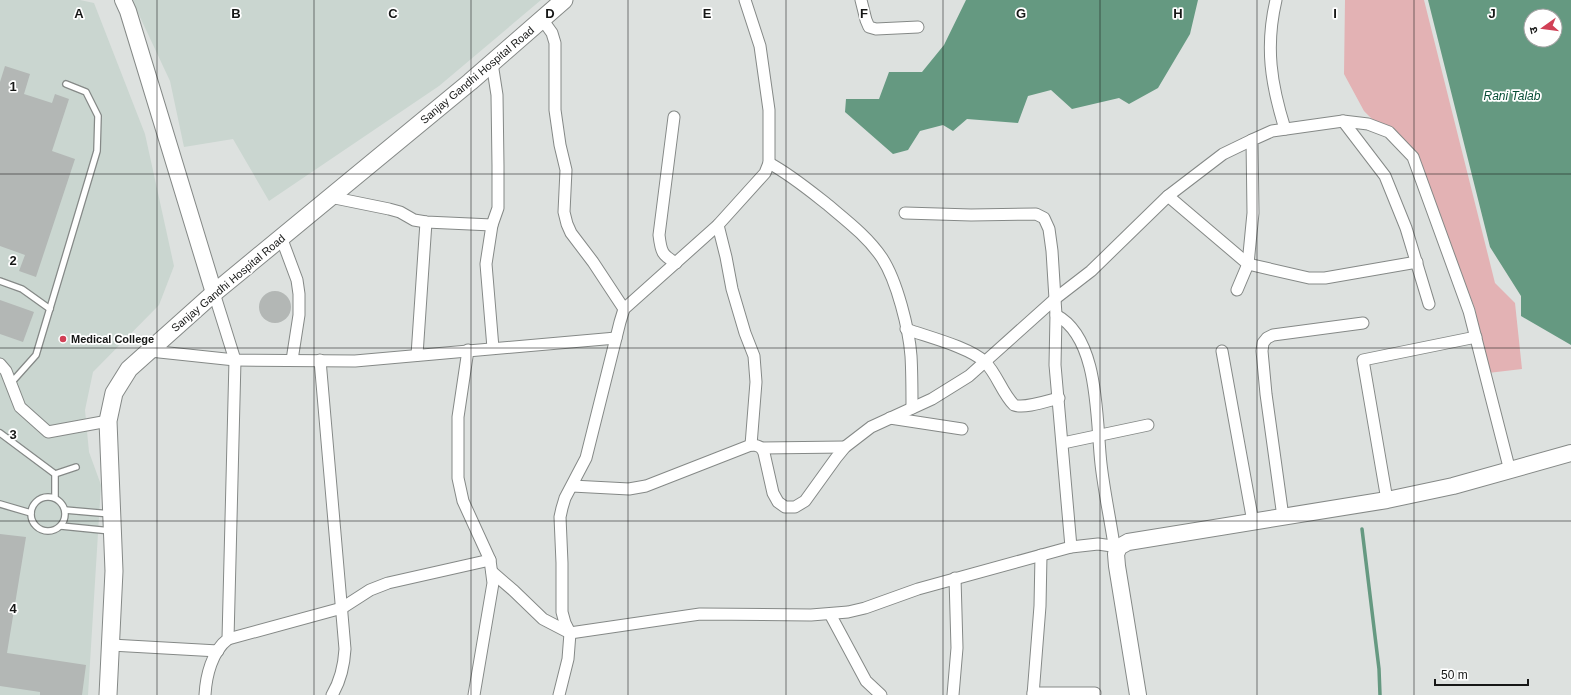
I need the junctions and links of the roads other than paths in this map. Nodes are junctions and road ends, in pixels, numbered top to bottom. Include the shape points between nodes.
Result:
1 (123, 0) edge
2 (564, 0) edge
3 (745, 0) edge
4 (861, 0) edge
5 (1276, 0) edge
6 (542, 19) junction
7 (918, 27) dead end
8 (492, 63) junction
9 (66, 84) dead end
10 (674, 117) dead end
11 (1343, 121) junction
12 (1285, 129) junction
13 (1252, 140) junction
14 (770, 163) junction
15 (1168, 196) junction
16 (330, 197) junction
17 (905, 213) dead end
18 (426, 222) junction
19 (492, 225) junction
20 (718, 225) junction
21 (281, 237) junction
22 (1417, 262) junction
23 (676, 264) junction
24 (1248, 264) junction
25 (0, 281) edge
26 (1237, 290) dead end
27 (214, 293) junction
28 (1056, 298) junction
29 (1429, 304) dead end
30 (50, 309) junction
31 (624, 309) junction
32 (1056, 315) junction
33 (1363, 323) dead end
34 (906, 329) junction
35 (1476, 337) junction
36 (616, 338) junction
37 (493, 348) junction
38 (468, 350) junction
39 (150, 351) junction
40 (1222, 351) dead end
41 (417, 355) junction
42 (235, 360) junction
43 (292, 360) junction
44 (320, 360) junction
45 (985, 363) junction
46 (0, 364) edge
47 (11, 383) junction
48 (1058, 398) junction
49 (912, 408) junction
50 (890, 418) junction
51 (108, 421) junction
52 (1148, 425) dead end
53 (962, 429) dead end
54 (0, 433) edge
55 (1098, 434) junction
56 (1063, 443) junction
57 (751, 445) junction
58 (845, 447) junction
59 (762, 448) junction
60 (1571, 453) edge
61 (76, 467) dead end
62 (1510, 471) junction
63 (55, 474) junction
64 (572, 486) junction
65 (55, 498) junction
66 (1387, 500) junction
67 (0, 504) edge
68 (65, 510) junction
69 (32, 513) junction
70 (1283, 517) junction
71 (1253, 522) junction
72 (113, 523) junction
73 (61, 526) junction
74 (1116, 546) junction
75 (1071, 547) junction
76 (1041, 554) junction
77 (490, 560) junction
78 (492, 572) junction
79 (955, 578) junction
80 (342, 608) junction
81 (830, 614) junction
82 (570, 633) junction
83 (228, 639) junction
84 (111, 645) junction
85 (218, 651) junction
86 (1096, 693) dead end
87 (1033, 694) edge
88 (108, 695) edge
89 (205, 695) edge
90 (332, 695) edge
91 (474, 695) edge
92 (559, 695) edge
93 (881, 695) edge
94 (953, 695) edge
95 (1138, 695) edge

1 - 27 main road
2 - 6 main road, Sanjay Gandhi Hospital Road
3 - 14 street via 760,46 769,110
4 - 7 street via 869,27 876,30
5 - 12 street via 1270,45 1271,76
6 - 8 main road, Sanjay Gandhi Hospital Road
6 - 31 street via 552,33 555,43 555,110 566,170 564,212 567,224
8 - 16 main road, Sanjay Gandhi Hospital Road
8 - 19 street via 497,95 498,208
9 - 30 lane via 86,92 98,116 98,151
10 - 23 street via 659,235 665,257
11 - 12 street
11 - 22 street via 1385,176
11 - 35 street via 1368,124 1389,132 1413,157
12 - 13 street via 1272,131
13 - 15 street via 1223,154
13 - 24 street via 1253,213
14 - 20 street via 765,173
14 - 34 street via 790,174 847,220 870,243 882,258 895,285
15 - 24 street
15 - 28 street via 1091,271
16 - 18 street via 390,209 414,220
16 - 21 main road, Sanjay Gandhi Hospital Road
17 - 28 street via 1036,214 1044,218 1049,229
18 - 19 street
18 - 41 street
19 - 37 street via 486,264
20 - 23 street
20 - 57 street via 744,333 754,356 756,382
21 - 27 main road, Sanjay Gandhi Hospital Road
21 - 43 street via 297,280 299,294 299,315
22 - 24 street via 1325,278 1309,278
22 - 29 street
23 - 31 street
24 - 26 street
25 - 30 lane via 22,289
27 - 39 main road, Sanjay Gandhi Hospital Road
27 - 42 street
28 - 32 street
28 - 45 street
30 - 47 lane via 36,355
31 - 36 street
32 - 48 street via 1055,365
32 - 55 street via 1065,320 1078,335 1089,363 1095,387
33 - 70 street via 1273,335 1263,343 1266,394
34 - 45 street via 964,349
34 - 49 street via 911,356
35 - 62 street
35 - 66 street via 1363,360
36 - 37 street
36 - 64 street via 586,458
37 - 38 street
38 - 41 street
38 - 77 street via 458,417 458,478 463,501
39 - 42 street
39 - 51 main road, Sanjay Gandhi Hospital Road via 129,369 114,393
40 - 71 street
41 - 44 street via 355,361
42 - 43 street
42 - 83 street
43 - 44 street
44 - 80 street
45 - 48 street via 1014,405 1024,406
45 - 49 street via 948,390
46 - 47 street
47 - 51 street via 20,407 48,432
48 - 56 street
49 - 50 street
50 - 53 street
50 - 58 street via 871,427
51 - 72 main road, Sanjay Gandhi Hospital Road
52 - 55 street
54 - 63 lane
55 - 56 street
55 - 74 street
56 - 75 street
57 - 59 street
57 - 64 street via 646,486 629,489
58 - 59 street
58 - 59 street via 805,501 795,507 785,507 773,494
60 - 62 main road
61 - 63 lane
62 - 66 main road
63 - 65 lane
64 - 82 street via 565,498 560,518 562,612 564,623
65 - 68 lane
65 - 69 lane via 39,499
66 - 70 main road
67 - 69 lane
68 - 72 lane
68 - 73 lane via 66,516
69 - 73 lane via 35,524 45,531
70 - 71 main road
71 - 74 main road
72 - 73 lane
72 - 84 main road, Sanjay Gandhi Hospital Road
74 - 75 street via 1098,544
74 - 95 main road
75 - 76 street
76 - 79 street
76 - 87 street
77 - 78 street
77 - 80 street via 388,583 370,590
78 - 82 street via 543,619
78 - 91 street via 493,583
79 - 81 street via 865,608
79 - 94 street via 957,648
80 - 83 street
80 - 90 street via 344,665
81 - 82 street via 700,614
81 - 93 street via 866,681
82 - 92 street via 568,659
83 - 85 street
84 - 85 street
84 - 88 main road, Sanjay Gandhi Hospital Road
85 - 89 street via 208,672
86 - 87 street

